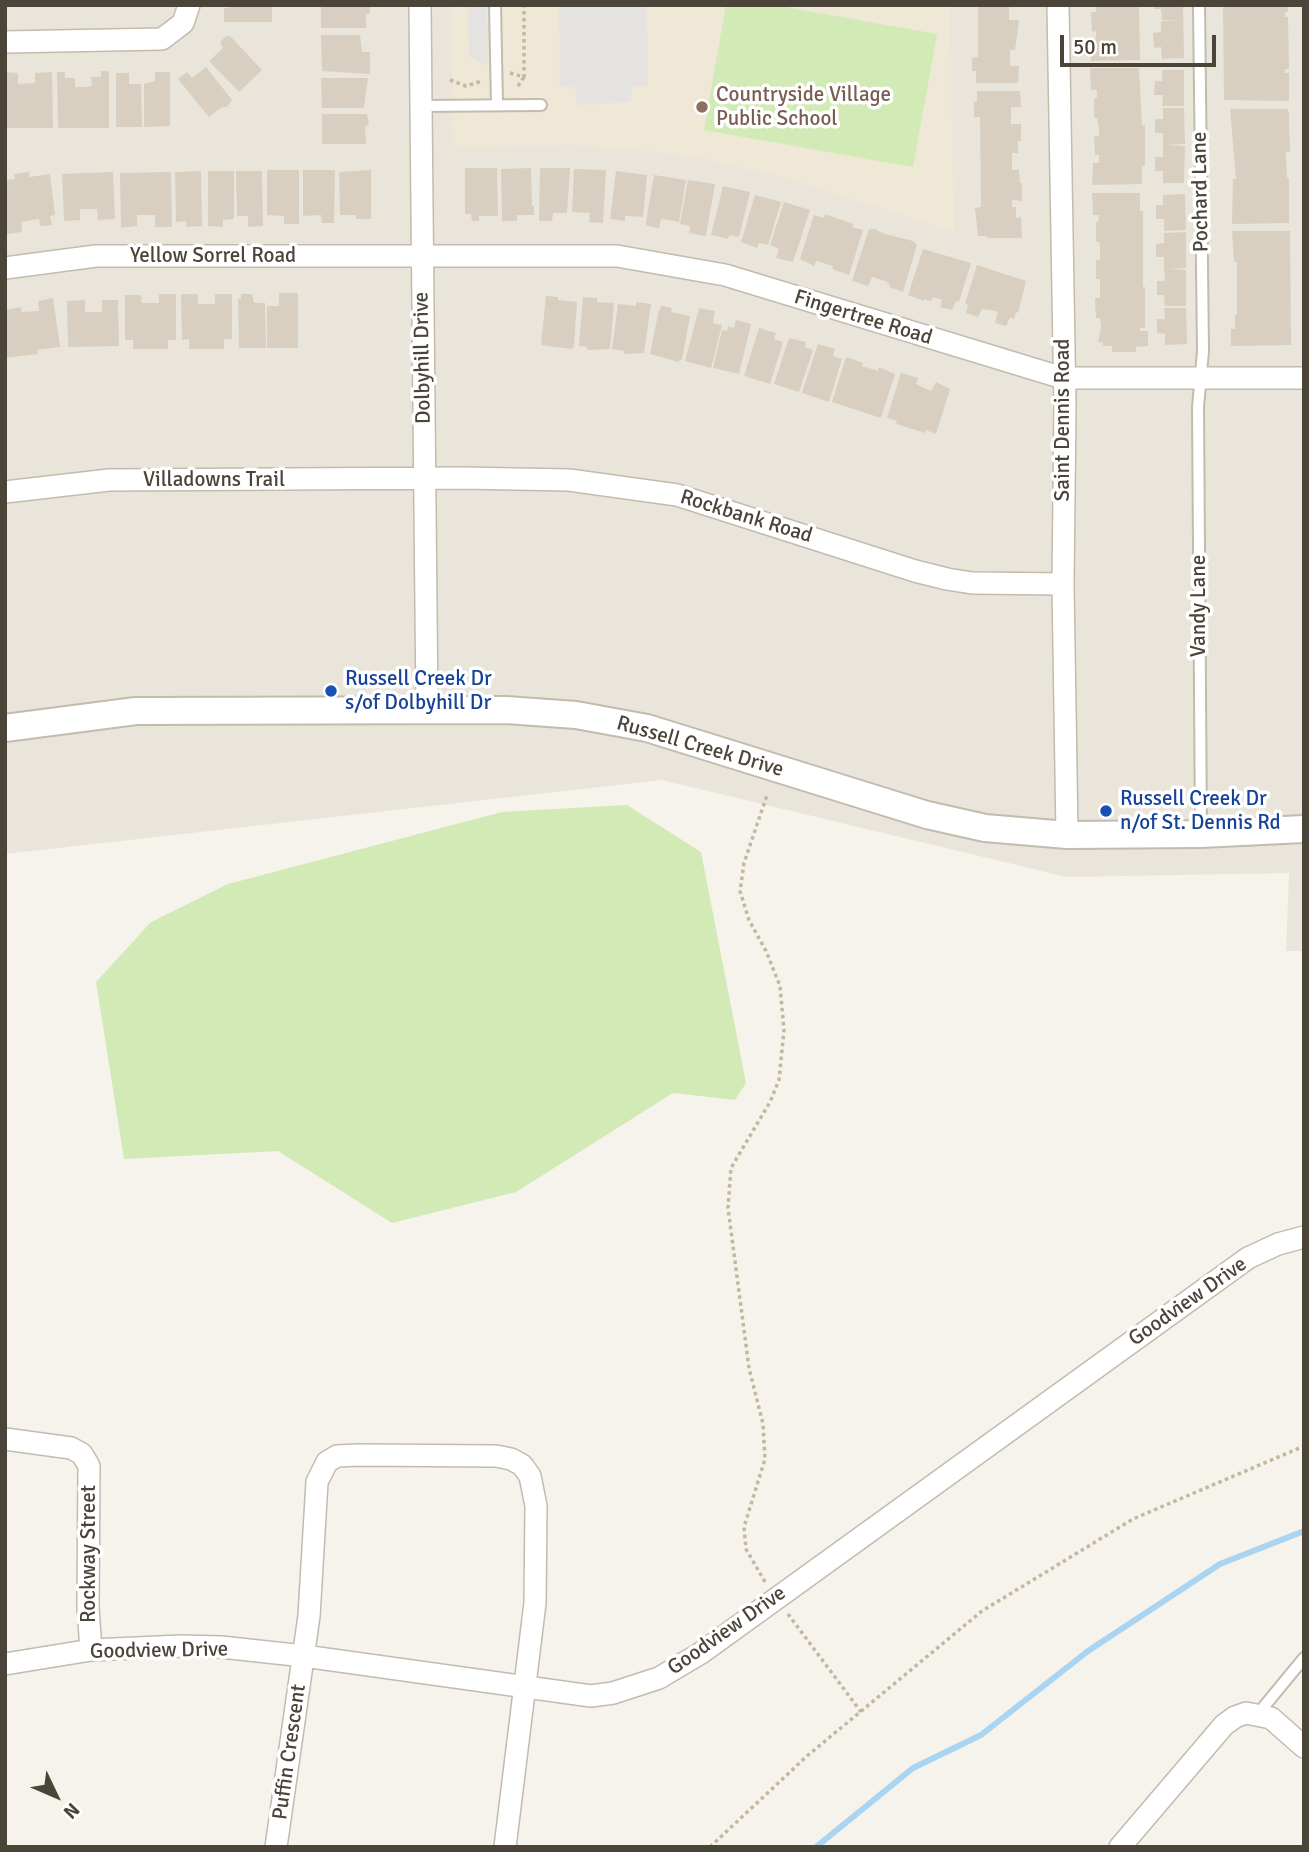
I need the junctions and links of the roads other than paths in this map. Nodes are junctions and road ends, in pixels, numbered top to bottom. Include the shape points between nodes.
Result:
1 (189, 5) edge
2 (420, 5) edge
3 (495, 5) edge
4 (1058, 5) edge
5 (1199, 5) edge
6 (5, 42) edge
7 (497, 105) junction
8 (541, 105) dead end
9 (421, 106) junction
10 (422, 255) junction
11 (5, 268) edge
12 (1063, 378) junction
13 (1200, 378) junction
14 (1304, 378) edge
15 (424, 478) junction
16 (5, 492) edge
17 (1063, 584) junction
18 (426, 710) junction
19 (5, 728) edge
20 (1304, 829) edge
21 (1201, 834) junction
22 (1067, 835) junction
23 (1304, 1237) edge
24 (5, 1439) edge
25 (91, 1650) junction
26 (304, 1656) junction
27 (1304, 1658) edge
28 (5, 1664) edge
29 (525, 1688) junction
30 (1257, 1715) junction
31 (1304, 1747) edge
32 (275, 1847) edge
33 (505, 1847) edge
34 (1121, 1847) edge

1 - 6 street via 183,23 162,39
2 - 9 street, Dolbyhill Drive
3 - 7 lane
4 - 12 street, Saint Dennis Road
5 - 13 lane, Pochard Lane
7 - 8 lane
7 - 9 lane
9 - 10 street, Dolbyhill Drive
10 - 11 street, Yellow Sorrel Road via 96,256
10 - 12 street, Fingertree Road via 617,256 725,275
10 - 15 street, Dolbyhill Drive
12 - 13 street, Fingertree Road
12 - 17 street, Saint Dennis Road
13 - 14 street, Fingertree Road
13 - 21 lane, Vandy Lane
15 - 16 street, Villadowns Trail via 109,480
15 - 17 street, Rockbank Road via 569,480 677,495 947,579
15 - 18 street, Dolbyhill Drive
17 - 22 street, Saint Dennis Road
18 - 19 street, Russell Creek Drive via 136,711
18 - 22 street, Russell Creek Drive via 576,715 647,728 927,815 985,828
20 - 21 street, Russell Creek Drive
21 - 22 street, Russell Creek Drive
23 - 29 street, Goodview Drive via 1248,1258 701,1653 659,1678 591,1696
24 - 25 street, Rockway Street via 71,1448 82,1454 89,1466
25 - 26 street, Goodview Drive via 221,1647
25 - 28 street, Goodview Drive
26 - 29 street, Goodview Drive
26 - 29 street, Puffin Crescent via 314,1499 327,1462 337,1456 359,1455 496,1456 522,1465 535,1491 534,1603
26 - 32 street, Puffin Crescent
27 - 30 lane
29 - 33 street
30 - 31 street via 1271,1718
30 - 34 street via 1246,1713 1224,1725

